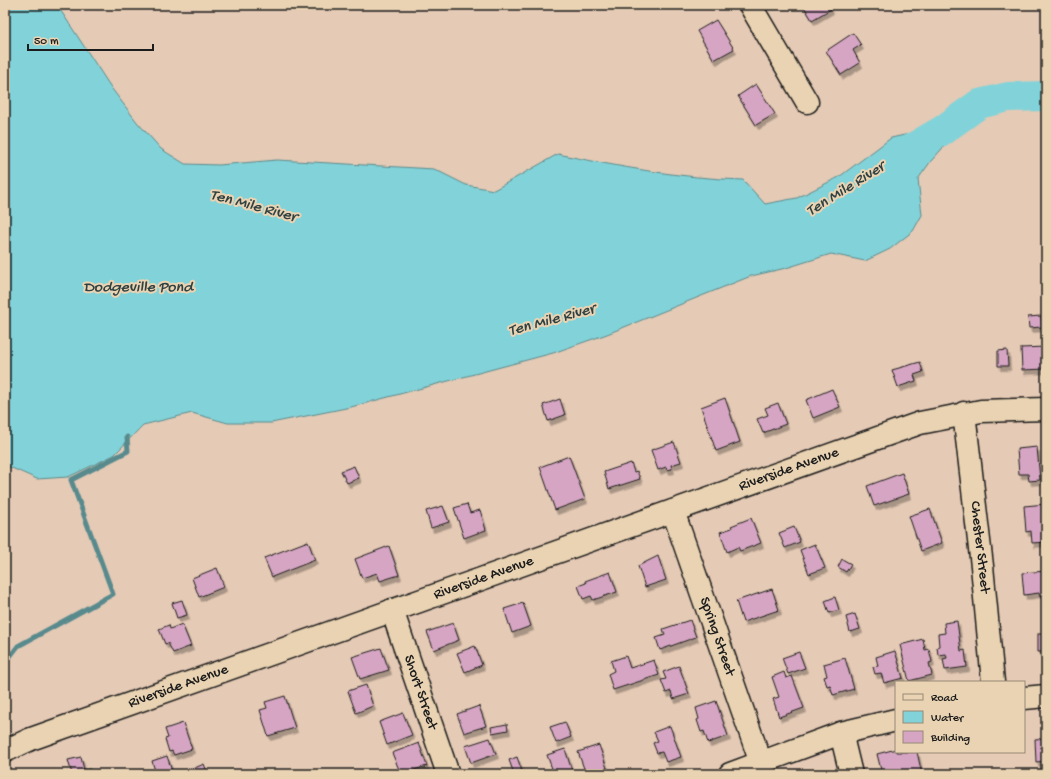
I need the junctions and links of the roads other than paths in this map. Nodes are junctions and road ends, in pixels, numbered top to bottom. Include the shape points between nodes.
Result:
1 (750, 5) edge
2 (807, 102) dead end
3 (1046, 409) edge
4 (964, 413) junction
5 (673, 511) junction
6 (392, 610) junction
7 (993, 681) edge
8 (1046, 696) edge
9 (1025, 698) edge
10 (895, 720) edge
11 (841, 733) junction
12 (5, 750) edge
13 (761, 763) junction
14 (448, 774) edge
15 (730, 774) edge
16 (851, 774) edge

1 - 2 street
3 - 4 street, Riverside Avenue via 1003,409
4 - 5 street, Riverside Avenue via 920,423
4 - 7 street, Chester Street
5 - 6 street, Riverside Avenue
5 - 13 street, Spring Street
6 - 12 street, Riverside Avenue
6 - 14 street, Short Street
8 - 9 street
10 - 11 street
11 - 13 street
11 - 16 street
13 - 15 street

